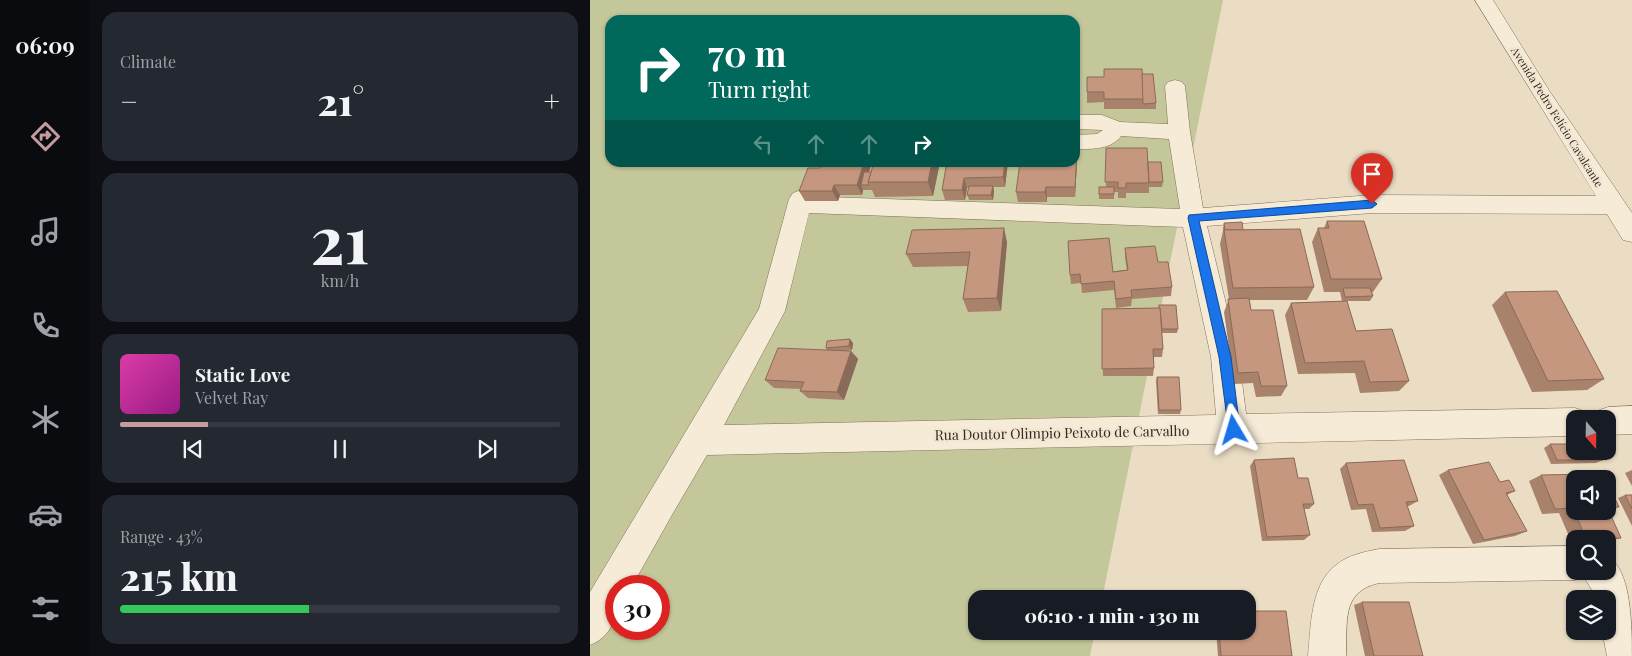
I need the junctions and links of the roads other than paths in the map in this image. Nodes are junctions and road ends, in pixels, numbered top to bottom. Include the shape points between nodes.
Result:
1 (1484, 0) edge
2 (1175, 86) dead end
3 (1080, 122) edge
4 (1115, 129) junction
5 (1179, 132) junction
6 (1080, 142) edge
7 (1612, 204) junction
8 (1193, 218) junction
9 (1632, 233) edge
10 (1632, 420) edge
11 (1616, 421) edge
12 (1566, 422) edge
13 (1234, 430) junction
14 (699, 440) junction
15 (1566, 563) edge
16 (1606, 580) edge
17 (590, 627) edge
18 (1327, 656) edge
19 (1626, 656) edge

1 - 7 street, Avenida Pedro Felício Cavalcante
2 - 5 street
3 - 4 street via 1103,123
4 - 5 street
4 - 6 street via 1102,140
5 - 8 street
7 - 8 street via 1372,204
7 - 9 street, Avenida Pedro Felício Cavalcante
8 - 13 street via 1225,357
8 - 14 street via 826,206 807,204 801,199 772,311
10 - 11 street
12 - 13 street, Rua Doutor Olimpio Peixoto de Carvalho
13 - 14 street, Rua Doutor Olimpio Peixoto de Carvalho
14 - 17 street
15 - 18 street via 1379,566 1354,571 1336,590
16 - 19 street

